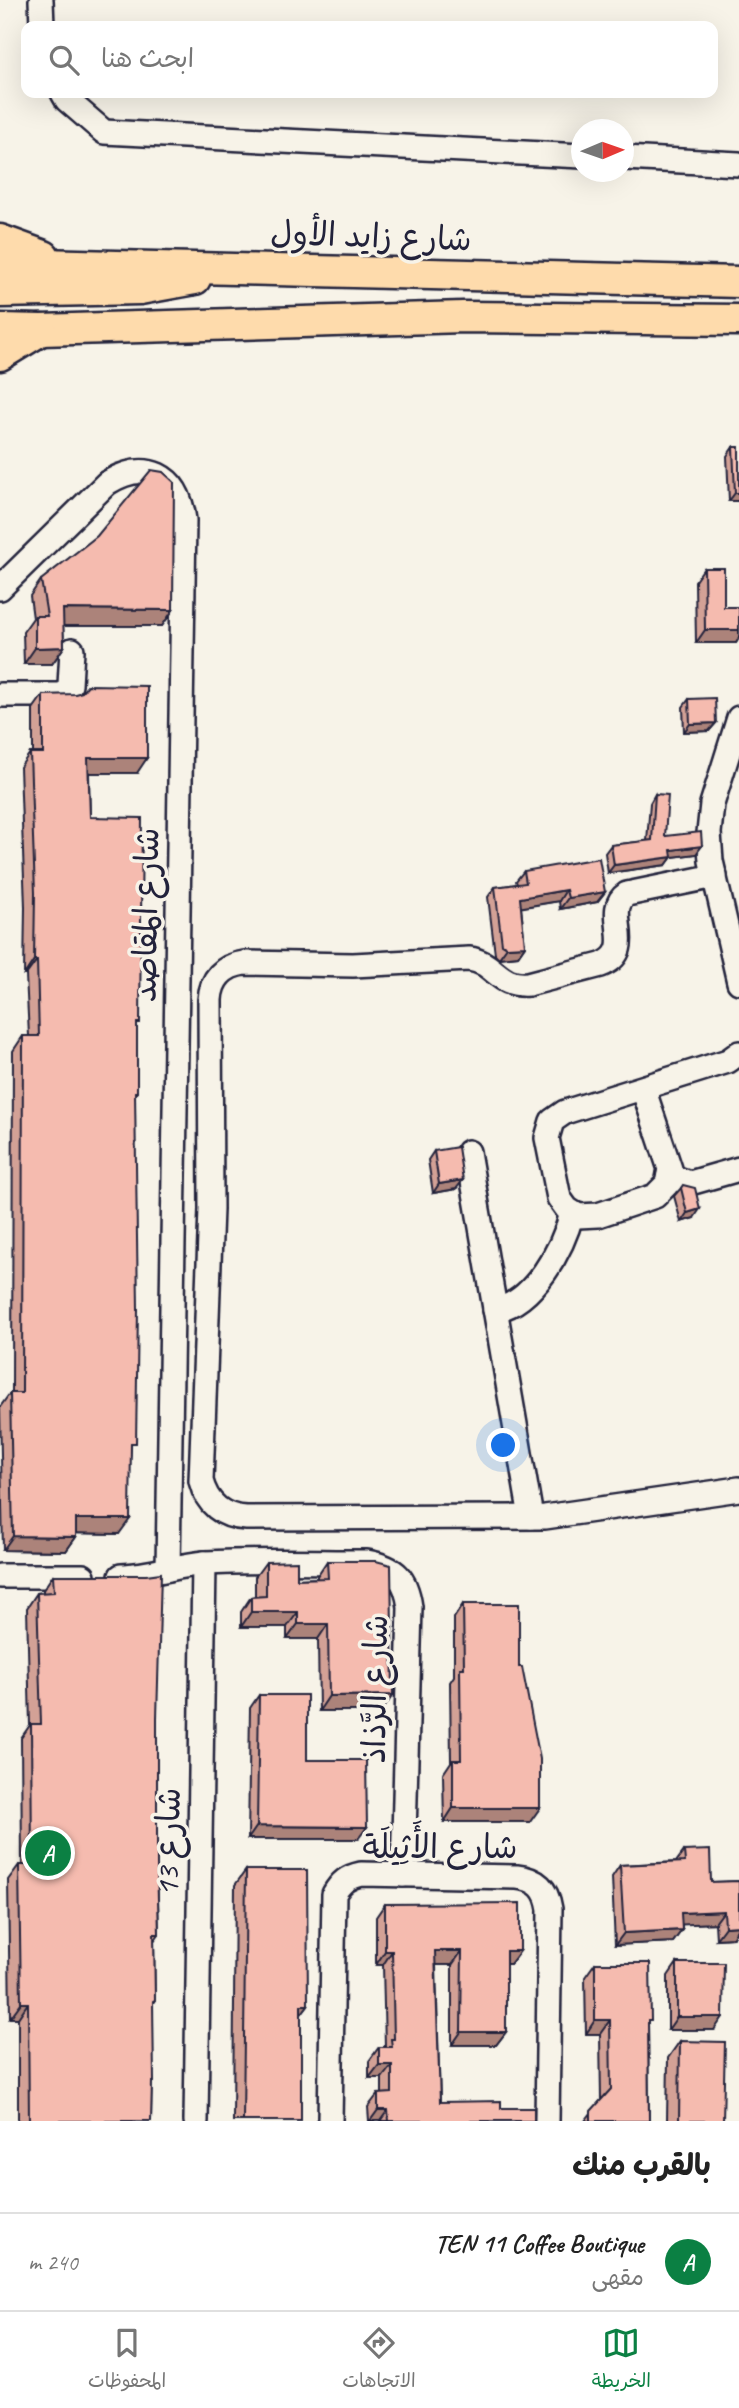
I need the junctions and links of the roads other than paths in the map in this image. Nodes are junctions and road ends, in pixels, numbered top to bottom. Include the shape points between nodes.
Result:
1 (41, 0) edge
2 (41, 21) edge
3 (66, 98) edge
4 (571, 155) edge
5 (634, 159) edge
6 (739, 164) edge
7 (0, 240) edge
8 (0, 263) edge
9 (64, 263) junction
10 (236, 268) junction
11 (739, 282) edge
12 (0, 292) edge
13 (739, 320) edge
14 (0, 329) edge
15 (41, 330) junction
16 (0, 355) edge
17 (0, 588) edge
18 (72, 650) dead end
19 (0, 695) edge
20 (739, 718) edge
21 (715, 876) junction
22 (739, 982) edge
23 (739, 1053) edge
24 (643, 1088) junction
25 (468, 1152) dead end
26 (739, 1169) edge
27 (669, 1176) junction
28 (572, 1213) junction
29 (495, 1310) junction
30 (739, 1489) edge
31 (531, 1517) junction
32 (204, 1563) junction
33 (168, 1569) junction
34 (0, 1576) edge
35 (403, 1875) junction
36 (196, 2121) edge
37 (330, 2121) edge
38 (547, 2121) edge

1 - 2 street
3 - 4 street via 104,132
5 - 6 street
7 - 9 main road
8 - 9 main road, شارع زايد الأول
9 - 10 main road, شارع زايد الأول
10 - 11 main road, شارع زايد الأول
10 - 12 main road via 140,289
13 - 15 main road via 463,317
14 - 15 main road
15 - 16 main road
17 - 33 street, شارع المقاصد via 120,475 151,472 176,491 184,520
18 - 19 street via 70,685 64,695
20 - 21 street via 709,818
21 - 22 street
21 - 31 street via 622,897 619,949 612,960 528,984 505,981 483,962 470,959 353,965 244,963 223,971 210,991 211,1219 201,1481 209,1500 222,1512 246,1518
23 - 24 street via 728,1061
24 - 27 street
24 - 28 street via 565,1112 552,1121 548,1148 559,1198
25 - 29 street
26 - 27 street via 690,1182
27 - 28 street via 655,1196 592,1217
28 - 29 street via 562,1245 546,1271 516,1302
29 - 31 street
30 - 31 street
32 - 33 street, شارع الرَّذاذ
32 - 35 street, شارع الرَّذاذ via 367,1562 398,1574 407,1588
32 - 36 street, شارع 13
33 - 34 street, شارع الرَّذاذ via 136,1576
35 - 37 street, شارع الأَثِيلَة via 349,1877 334,1894
35 - 38 street, شارع الأَثِيلَة via 530,1878 548,1896

